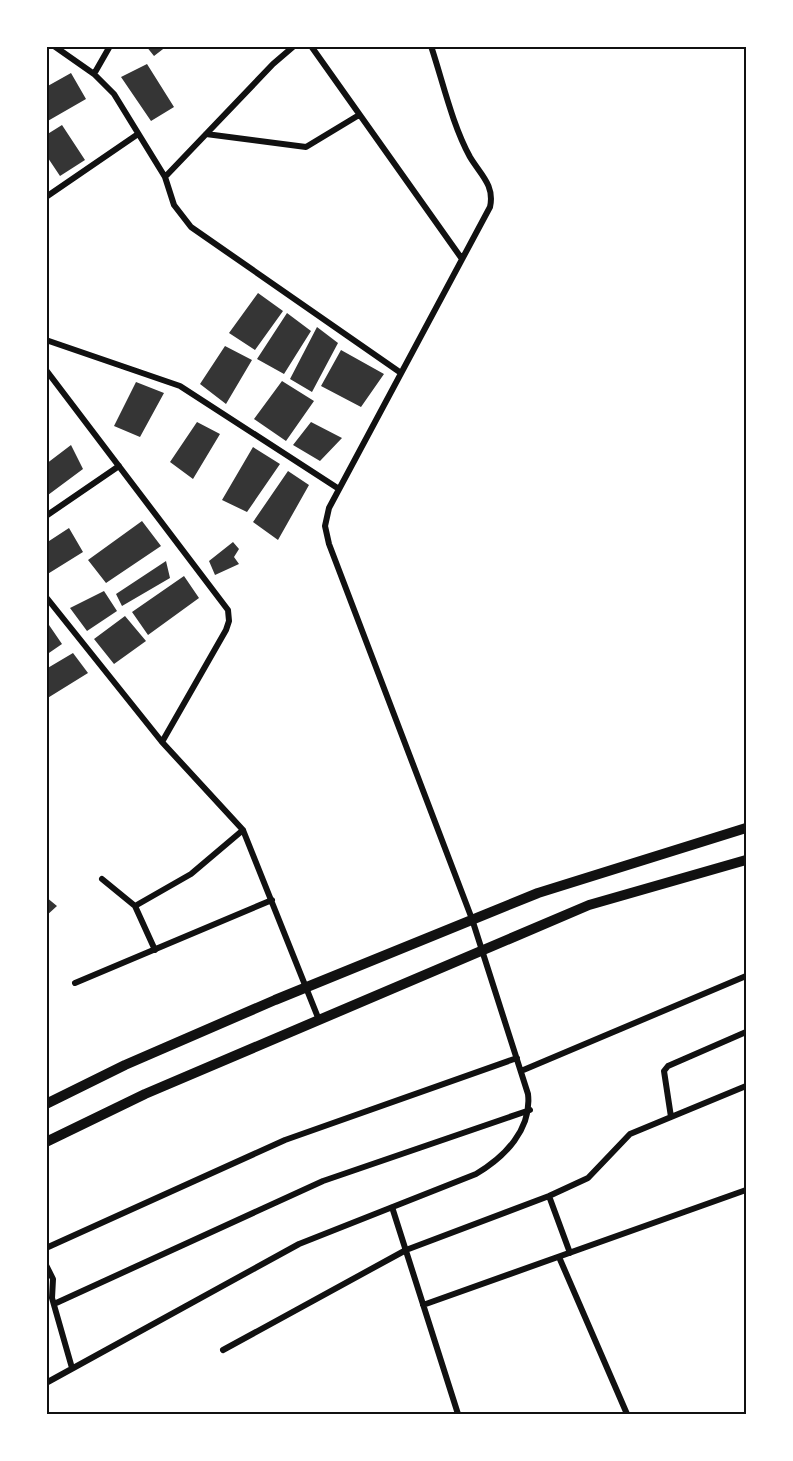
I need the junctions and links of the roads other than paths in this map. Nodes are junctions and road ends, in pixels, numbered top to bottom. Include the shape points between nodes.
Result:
1 (54, 46) edge
2 (110, 46) edge
3 (294, 46) edge
4 (311, 46) edge
5 (431, 46) edge
6 (94, 74) junction
7 (359, 115) junction
8 (138, 134) junction
9 (206, 134) junction
10 (165, 177) junction
11 (46, 197) edge
12 (462, 260) junction
13 (46, 339) edge
14 (46, 370) edge
15 (401, 373) junction
16 (119, 466) junction
17 (339, 489) junction
18 (46, 516) edge
19 (46, 597) edge
20 (162, 742) junction
21 (747, 828) edge
22 (243, 830) junction
23 (747, 860) edge
24 (102, 879) dead end
25 (272, 900) junction
26 (135, 906) junction
27 (472, 919) junction
28 (155, 950) junction
29 (482, 950) junction
30 (747, 976) edge
31 (75, 983) dead end
32 (306, 987) junction
33 (319, 1020) junction
34 (747, 1032) edge
35 (517, 1058) junction
36 (521, 1071) junction
37 (747, 1086) edge
38 (46, 1104) edge
39 (530, 1110) junction
40 (671, 1117) junction
41 (46, 1142) edge
42 (747, 1191) edge
43 (549, 1196) junction
44 (392, 1207) junction
45 (46, 1248) edge
46 (406, 1250) junction
47 (570, 1253) junction
48 (559, 1257) junction
49 (46, 1265) edge
50 (54, 1304) junction
51 (423, 1305) junction
52 (224, 1350) dead end
53 (72, 1368) junction
54 (46, 1383) edge
55 (458, 1414) edge
56 (627, 1414) edge

1 - 6 street
2 - 6 street
3 - 9 street
4 - 7 street
5 - 12 street via 466,149 493,197
6 - 8 street via 114,94
7 - 9 street via 306,147
7 - 12 street
8 - 10 street
8 - 11 street
9 - 10 street
10 - 15 street via 174,205 191,227
12 - 15 street
13 - 17 street via 180,386
14 - 16 street
15 - 17 street
16 - 18 street
16 - 20 street via 228,610 226,630
17 - 27 street via 327,517 329,544
19 - 20 street
20 - 22 street
21 - 27 street via 549,889
22 - 25 street
22 - 26 street via 191,874
23 - 29 street via 589,905
24 - 26 street
25 - 28 street
25 - 32 street
26 - 28 street
27 - 29 street
27 - 32 street
28 - 31 street
29 - 33 street
29 - 35 street
30 - 36 street
32 - 33 street
32 - 38 street via 125,1065
33 - 41 street via 144,1094
34 - 40 street via 668,1066 664,1071
35 - 36 street
35 - 45 street via 285,1140
36 - 39 street
37 - 40 street
39 - 44 street via 513,1143 488,1167
39 - 50 street via 323,1181
40 - 43 street via 630,1134 588,1178
42 - 47 street
43 - 46 street
43 - 47 street
44 - 46 street
44 - 53 street via 299,1244
46 - 51 street
46 - 52 street
47 - 48 street
48 - 51 street
48 - 56 street
49 - 50 street via 53,1279
50 - 53 street
51 - 55 street
53 - 54 street

